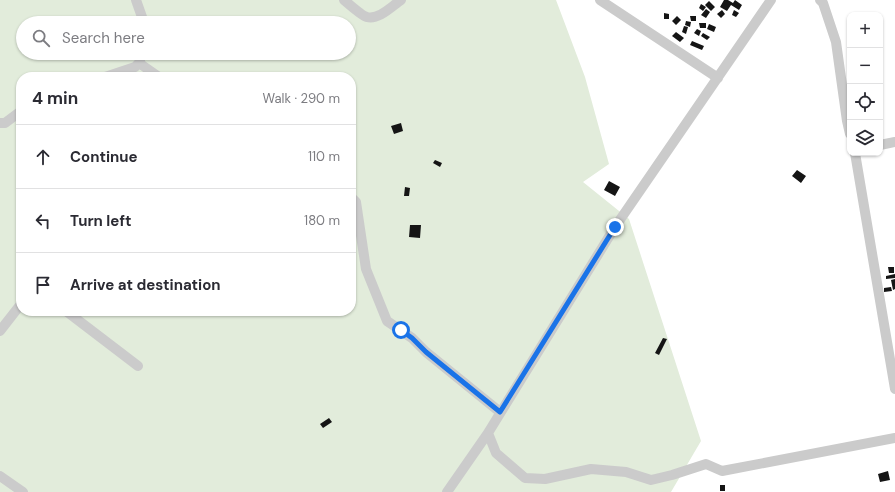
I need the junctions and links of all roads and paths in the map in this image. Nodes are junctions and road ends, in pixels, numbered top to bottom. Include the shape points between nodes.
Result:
1 (136, 0) edge
2 (344, 0) edge
3 (401, 0) edge
4 (600, 0) edge
5 (771, 0) edge
6 (820, 0) edge
7 (142, 16) edge
8 (140, 60) edge
9 (139, 63) junction
10 (120, 72) edge
11 (151, 72) edge
12 (718, 78) junction
13 (16, 115) edge
14 (0, 123) edge
15 (847, 124) edge
16 (895, 142) edge
17 (883, 144) edge
18 (856, 156) edge
19 (356, 202) edge
20 (16, 310) edge
21 (73, 316) edge
22 (0, 331) edge
23 (138, 366) dead end
24 (895, 389) edge
25 (500, 412) junction
26 (488, 433) junction
27 (895, 438) edge
28 (0, 476) edge
29 (23, 492) edge
30 (447, 492) edge

1 - 7 street
2 - 3 street via 366,17 381,14
4 - 12 street
5 - 12 street
6 - 15 street via 836,42
8 - 9 street
9 - 10 street
9 - 11 street
12 - 25 street via 615,227
13 - 14 street via 5,123
16 - 17 street
18 - 24 street
19 - 25 street via 366,269 387,321 412,338
20 - 22 street
21 - 23 street
25 - 26 street
26 - 27 street via 496,453 525,478 545,479 591,469 626,472 650,480 706,464 722,471
26 - 30 street
28 - 29 street

